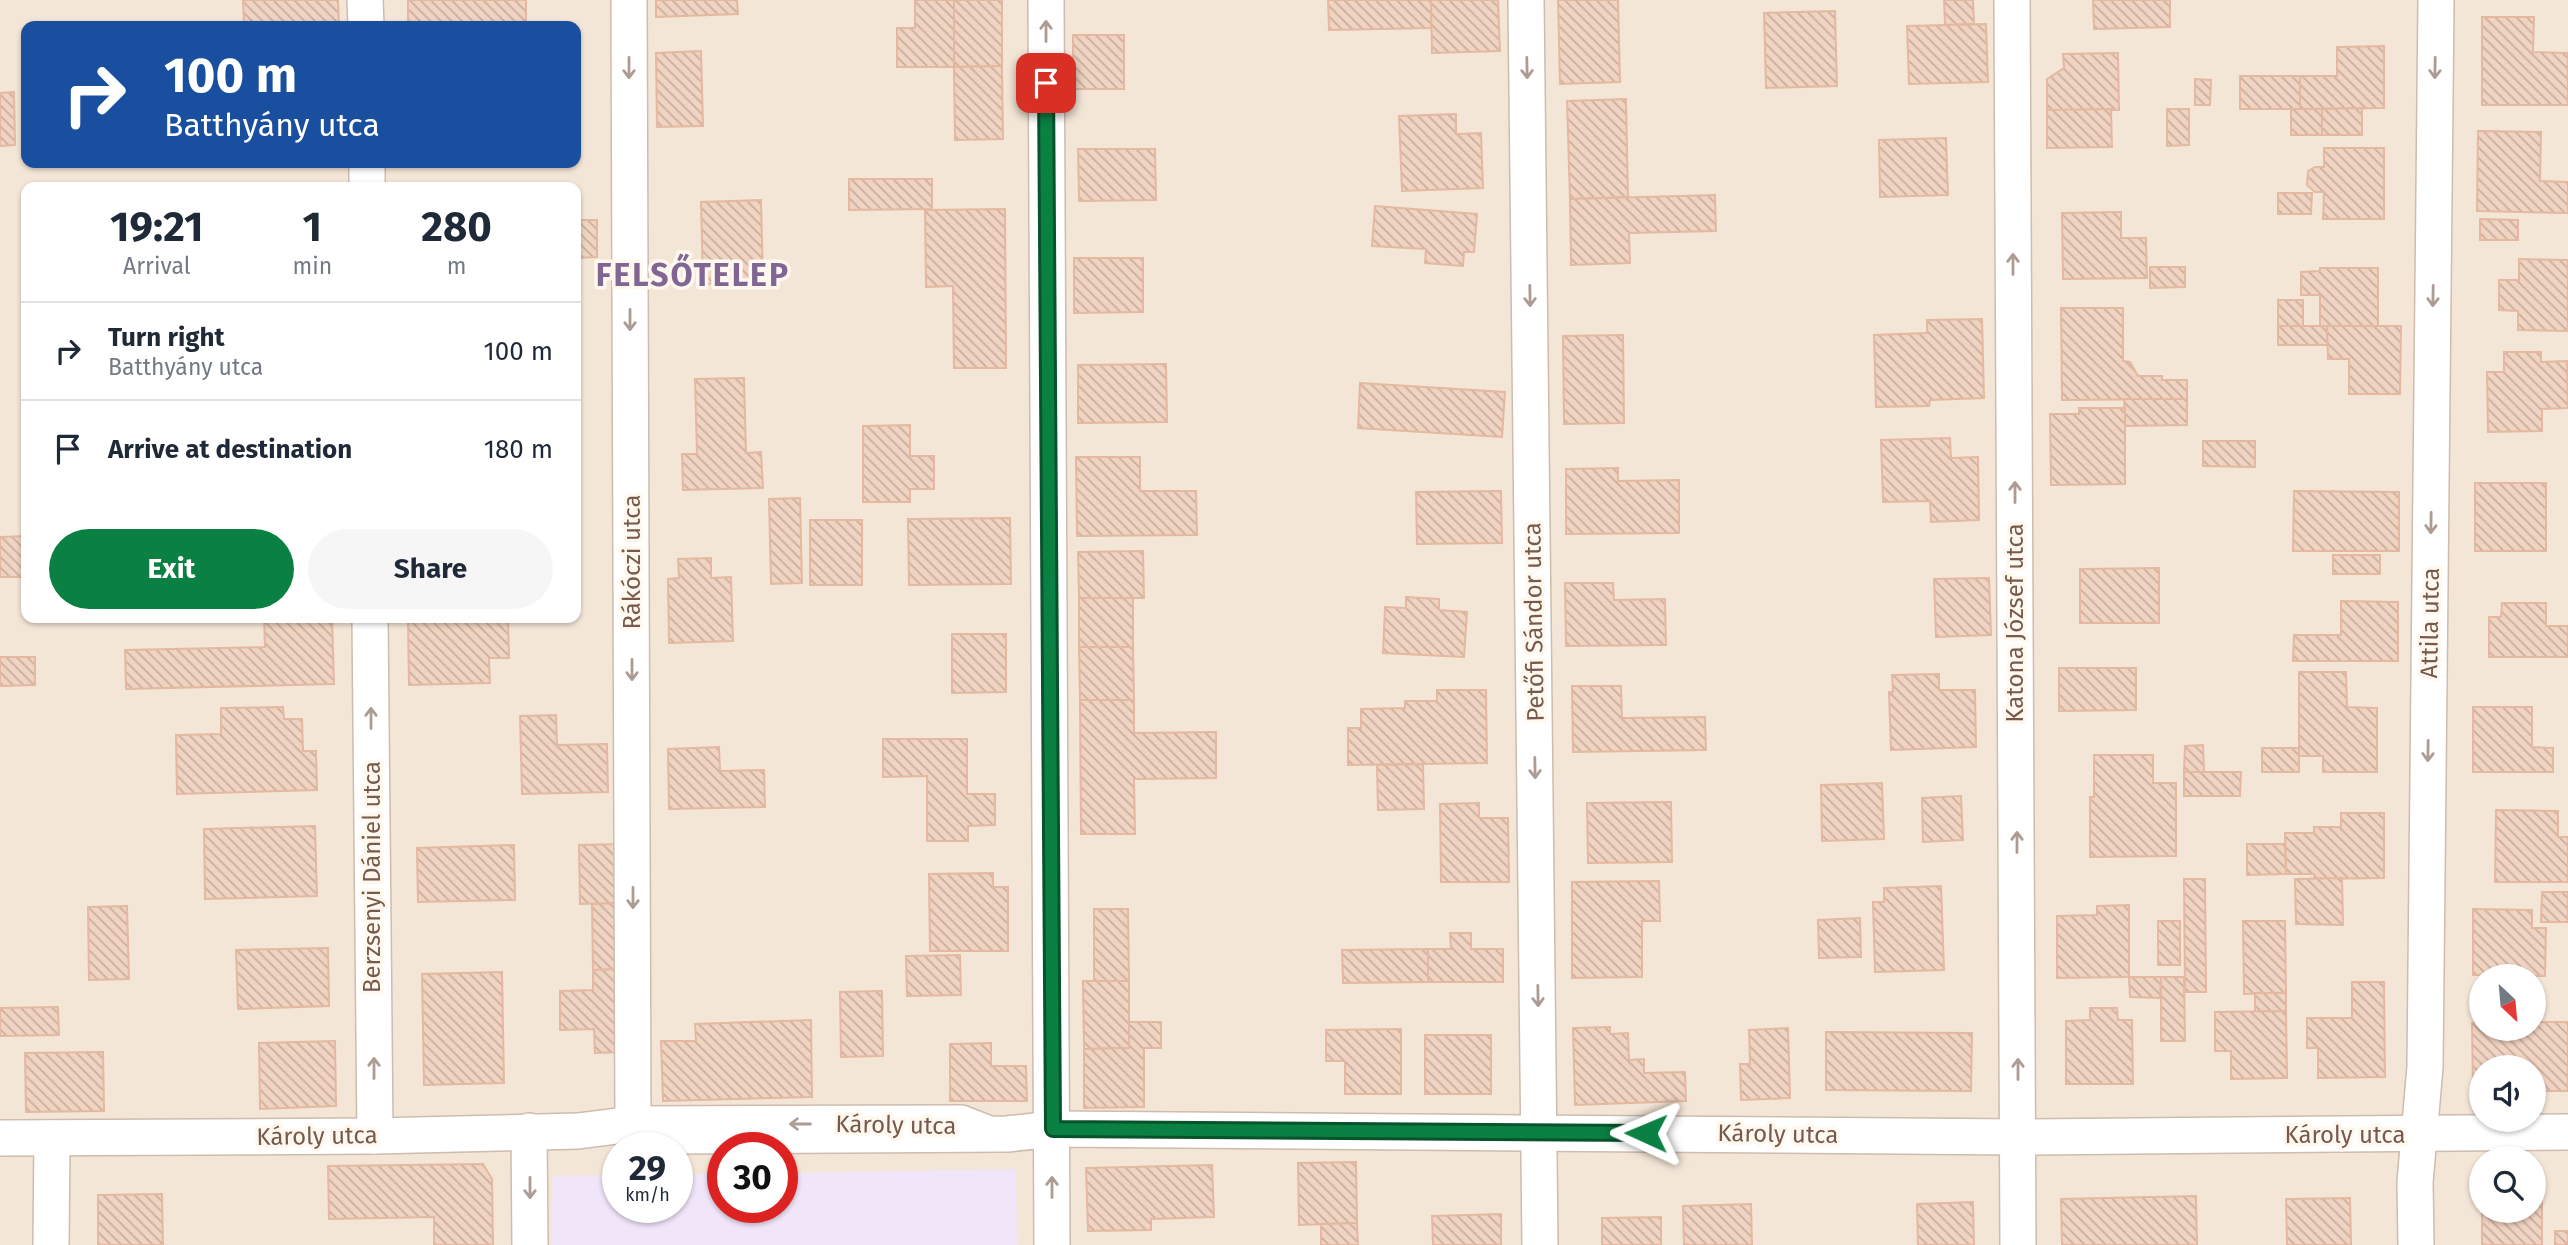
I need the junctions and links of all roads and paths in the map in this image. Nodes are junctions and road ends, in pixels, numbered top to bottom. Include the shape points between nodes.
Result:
1 (365, 0) edge
2 (629, 0) edge
3 (1046, 0) edge
4 (1526, 0) edge
5 (2012, 0) edge
6 (2436, 0) edge
7 (366, 21) edge
8 (370, 623) edge
9 (633, 1124) junction
10 (1053, 1129) junction
11 (530, 1131) junction
12 (1540, 1132) junction
13 (2568, 1132) edge
14 (2419, 1134) junction
15 (375, 1136) junction
16 (2019, 1137) junction
17 (0, 1138) edge
18 (52, 1138) junction
19 (51, 1245) edge
20 (530, 1245) edge
21 (1052, 1245) edge
22 (1540, 1245) edge
23 (2018, 1245) edge
24 (2416, 1245) edge

1 - 7 street
2 -> 9 street, Rákóczi utca
10 -> 3 street
4 -> 12 street, Petőfi Sándor utca
16 -> 5 street, Katona József utca
6 -> 14 street, Attila utca via 2425,1067
15 -> 8 street, Berzsenyi Dániel utca
9 - 10 street, Károly utca via 961,1123 989,1134
9 - 11 street, Károly utca
10 - 12 street, Károly utca
21 -> 10 street
11 - 15 street, Károly utca
11 -> 20 street
12 - 16 street, Károly utca
12 - 22 street, Petőfi Sándor utca
13 - 14 street, Károly utca
14 - 16 street, Károly utca
14 - 24 street, Attila utca
15 - 18 street, Károly utca
16 - 23 street, Katona József utca
17 - 18 street, Károly utca
18 - 19 street

